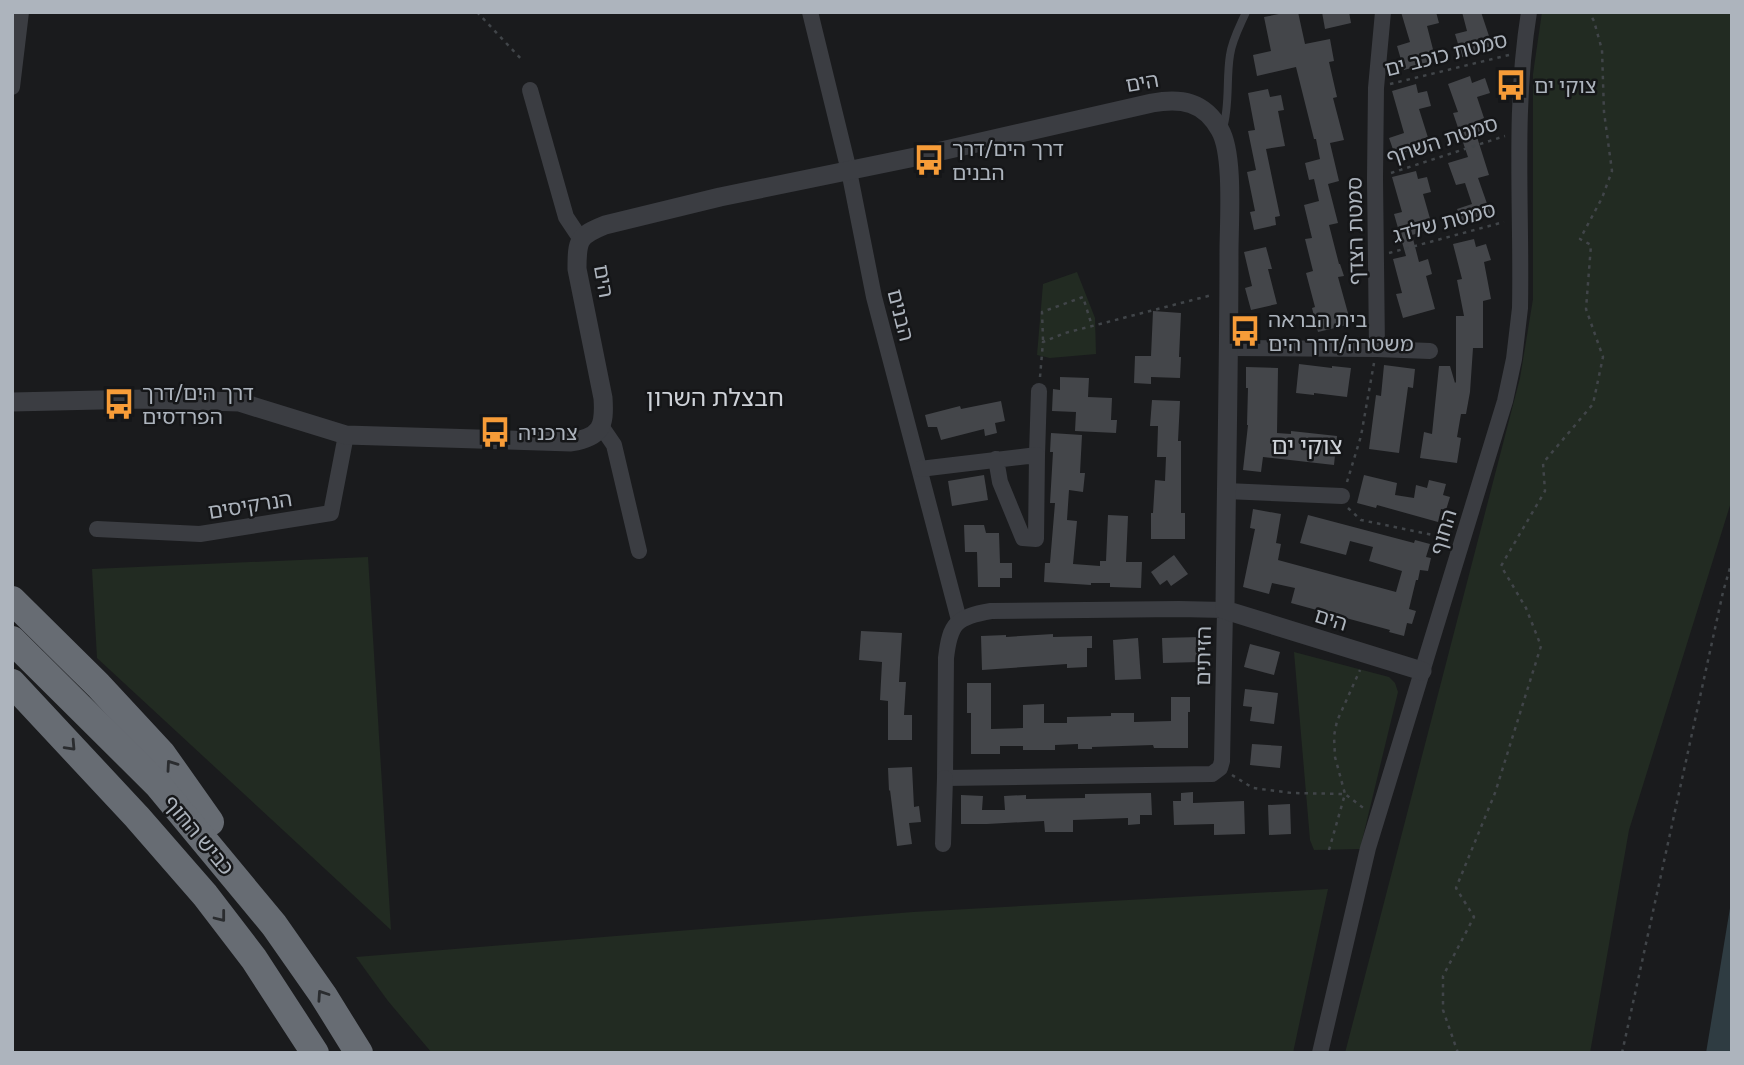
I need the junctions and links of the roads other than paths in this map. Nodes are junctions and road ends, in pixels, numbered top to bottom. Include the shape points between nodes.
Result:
1 (810, 12) edge
2 (1246, 12) edge
3 (1383, 12) edge
4 (1530, 12) edge
5 (17, 20) edge
6 (12, 87) edge
7 (530, 90) dead end
8 (1222, 132) junction
9 (849, 171) junction
10 (580, 238) junction
11 (1229, 348) junction
12 (1377, 349) junction
13 (1430, 351) dead end
14 (1039, 391) road end
15 (12, 402) edge
16 (601, 426) junction
17 (346, 435) junction
18 (1037, 454) junction
19 (996, 459) junction
20 (920, 469) junction
21 (1226, 491) junction
22 (1342, 496) road end
23 (97, 530) dead end
24 (639, 551) dead end
25 (14, 601) edge
26 (1225, 610) junction
27 (959, 620) junction
28 (12, 639) edge
29 (1422, 671) junction
30 (17, 688) edge
31 (945, 778) junction
32 (943, 844) dead end
33 (274, 925) junction
34 (315, 1053) edge
35 (359, 1053) edge
36 (1320, 1053) edge

1 - 9 street, הבנים
2 - 8 lane via 1230,51
3 - 12 street, סמטת הצדף via 1376,88
4 - 29 street, החוף via 1519,131 1520,308 1514,359
5 - 6 street
7 - 10 street via 566,217
8 - 9 street, הים via 1202,109 1172,100
8 - 11 street via 1229,166
9 - 10 street, הים via 605,225
9 - 20 street, הבנים via 874,297
10 - 16 street, הים via 576,269 603,398
11 - 12 street
11 - 21 street
12 - 13 street
14 - 18 street
15 - 17 street via 239,402
16 - 17 street via 594,436 571,442
16 - 24 street, הים via 614,445
17 - 23 street, הנרקיסים via 331,513 200,534
18 - 19 street
18 - 19 street via 1036,539 1023,538 1000,482
19 - 20 street
20 - 27 street, הבנים
21 - 22 street
21 - 26 street
33 -> 25 highway via 224,840 162,754
26 - 27 street, הזיתים via 991,611
26 - 29 street, הים
26 - 31 street, הזיתים via 1222,761 1212,774
27 - 31 street via 948,641 946,658
28 - 33 highway, כביש החוף via 158,785
29 - 36 street, החוף via 1365,861
30 -> 34 highway, כביש החוף via 205,895 254,958
31 - 32 street
35 -> 33 highway, כביש החוף

